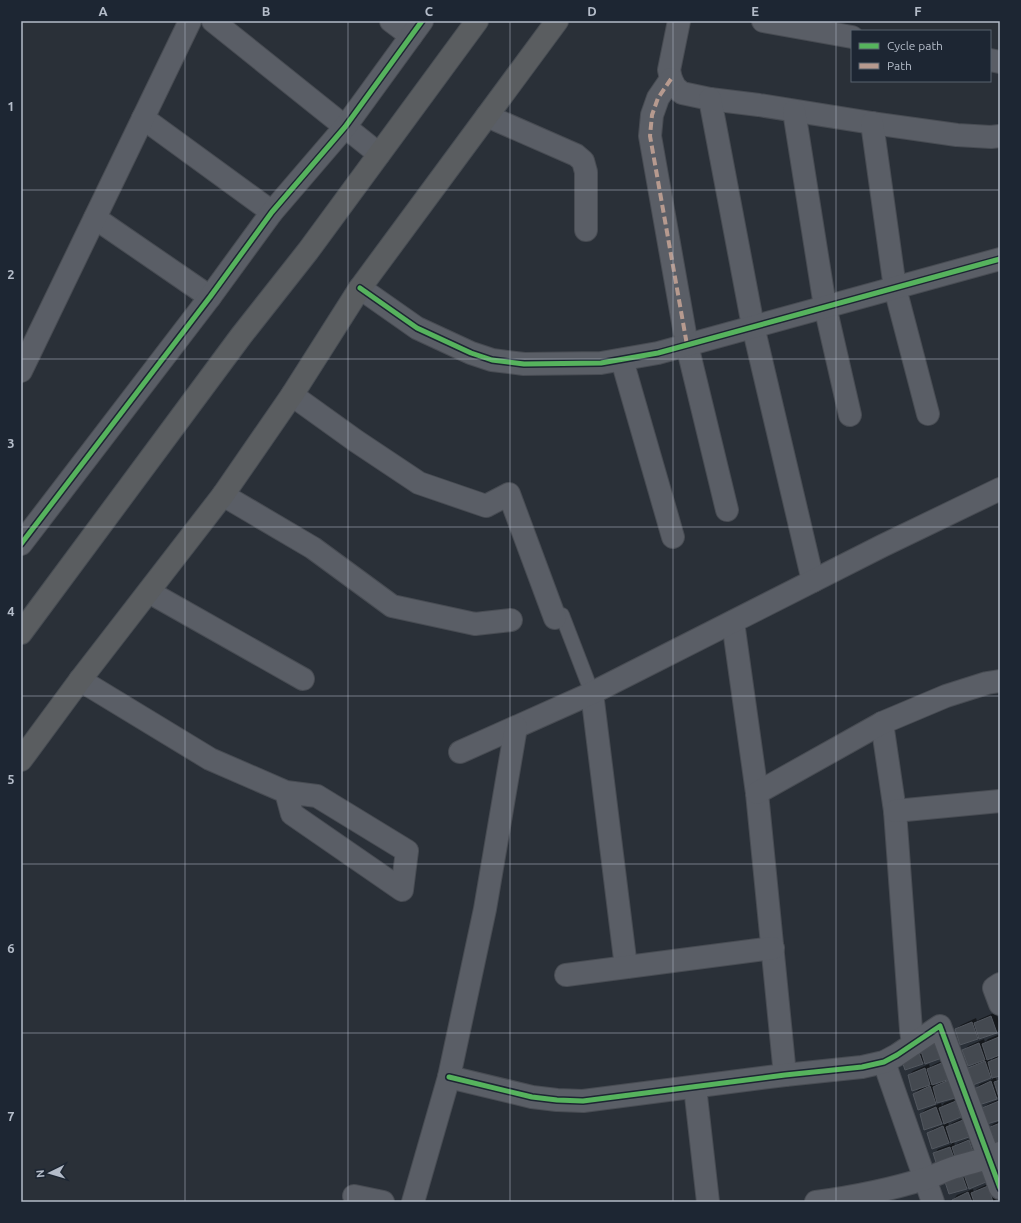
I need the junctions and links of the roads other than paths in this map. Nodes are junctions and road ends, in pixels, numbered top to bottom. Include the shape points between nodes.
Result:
1 (190, 21) edge
2 (213, 21) edge
3 (392, 21) edge
4 (478, 21) edge
5 (557, 21) edge
6 (679, 21) edge
7 (763, 21) edge
8 (416, 29) edge
9 (851, 37) edge
10 (671, 80) junction
11 (710, 99) junction
12 (794, 111) junction
13 (487, 116) junction
14 (143, 118) junction
15 (872, 123) junction
16 (345, 127) junction
17 (1000, 136) edge
18 (379, 154) junction
19 (272, 212) junction
20 (95, 218) junction
21 (586, 230) dead end
22 (1000, 259) edge
23 (360, 288) junction
24 (895, 288) junction
25 (210, 297) junction
26 (825, 306) junction
27 (753, 326) junction
28 (687, 345) junction
29 (622, 360) junction
30 (21, 371) edge
31 (292, 395) junction
32 (928, 414) dead end
33 (850, 415) dead end
34 (1000, 489) edge
35 (223, 495) junction
36 (727, 510) dead end
37 (673, 537) dead end
38 (21, 544) edge
39 (813, 581) junction
40 (149, 592) junction
41 (558, 617) joint
42 (511, 620) dead end
43 (733, 622) junction
44 (21, 633) edge
45 (303, 679) dead end
46 (80, 680) junction
47 (1000, 681) edge
48 (592, 693) junction
49 (882, 723) junction
50 (516, 727) junction
51 (460, 752) dead end
52 (21, 760) edge
53 (286, 792) junction
54 (757, 793) junction
55 (1000, 801) edge
56 (895, 811) junction
57 (773, 948) junction
58 (626, 967) junction
59 (566, 975) dead end
60 (1000, 984) edge
61 (1000, 1004) edge
62 (913, 1044) junction
63 (884, 1062) junction
64 (785, 1075) junction
65 (449, 1077) junction
66 (695, 1086) junction
67 (995, 1155) edge
68 (925, 1179) junction
69 (1000, 1188) edge
70 (354, 1196) dead end
71 (863, 1199) edge
72 (383, 1202) edge
73 (413, 1202) edge
74 (708, 1202) edge
75 (816, 1202) edge
76 (933, 1202) edge

1 - 14 street
2 - 16 street
3 - 8 street
4 - 18 highway
5 - 13 highway
6 - 10 street via 669,70
7 - 9 street
8 - 16 street
10 - 11 street via 682,93
10 - 28 street via 658,98 652,114 650,136
11 - 12 street
11 - 27 street
12 - 15 street
12 - 26 street
13 - 21 street via 576,155 583,161 586,172
13 - 23 highway
14 - 19 street
14 - 20 street
15 - 17 street via 957,135
15 - 24 street
16 - 18 street
16 - 19 street
18 - 44 highway
19 - 25 street
20 - 25 street
20 - 30 street
22 - 24 street
23 - 29 street via 417,328 492,360 524,364 601,363
23 - 31 highway
24 - 26 street
24 - 32 street
25 - 38 street
26 - 27 street
26 - 33 street
27 - 28 street
27 - 39 street
28 - 29 street
28 - 36 street
29 - 37 street
31 - 35 highway
31 - 41 street via 419,483 486,506 509,494
34 - 39 street
35 - 40 highway
35 - 42 street via 313,548 392,606 475,624
39 - 43 street
40 - 45 street
40 - 46 highway
41 - 48 lane
43 - 48 street
43 - 54 street
46 - 52 highway
46 - 53 street via 210,759
47 - 49 street via 946,696
48 - 50 street
48 - 58 street
49 - 54 street
49 - 56 street
50 - 51 street
50 - 65 street via 485,909
53 - 53 street via 317,796 407,851 402,890 292,814
54 - 57 street
55 - 56 street
56 - 62 street
57 - 58 street
57 - 64 street
58 - 59 street
60 - 61 street via 994,988
62 - 63 street
62 - 67 street via 940,1026
63 - 64 street via 862,1067
63 - 68 street
64 - 66 street
65 - 66 street via 532,1097 583,1101
65 - 73 street
66 - 74 street
67 - 68 street
67 - 69 street
68 - 71 street
68 - 76 street
70 - 72 street
71 - 75 street

